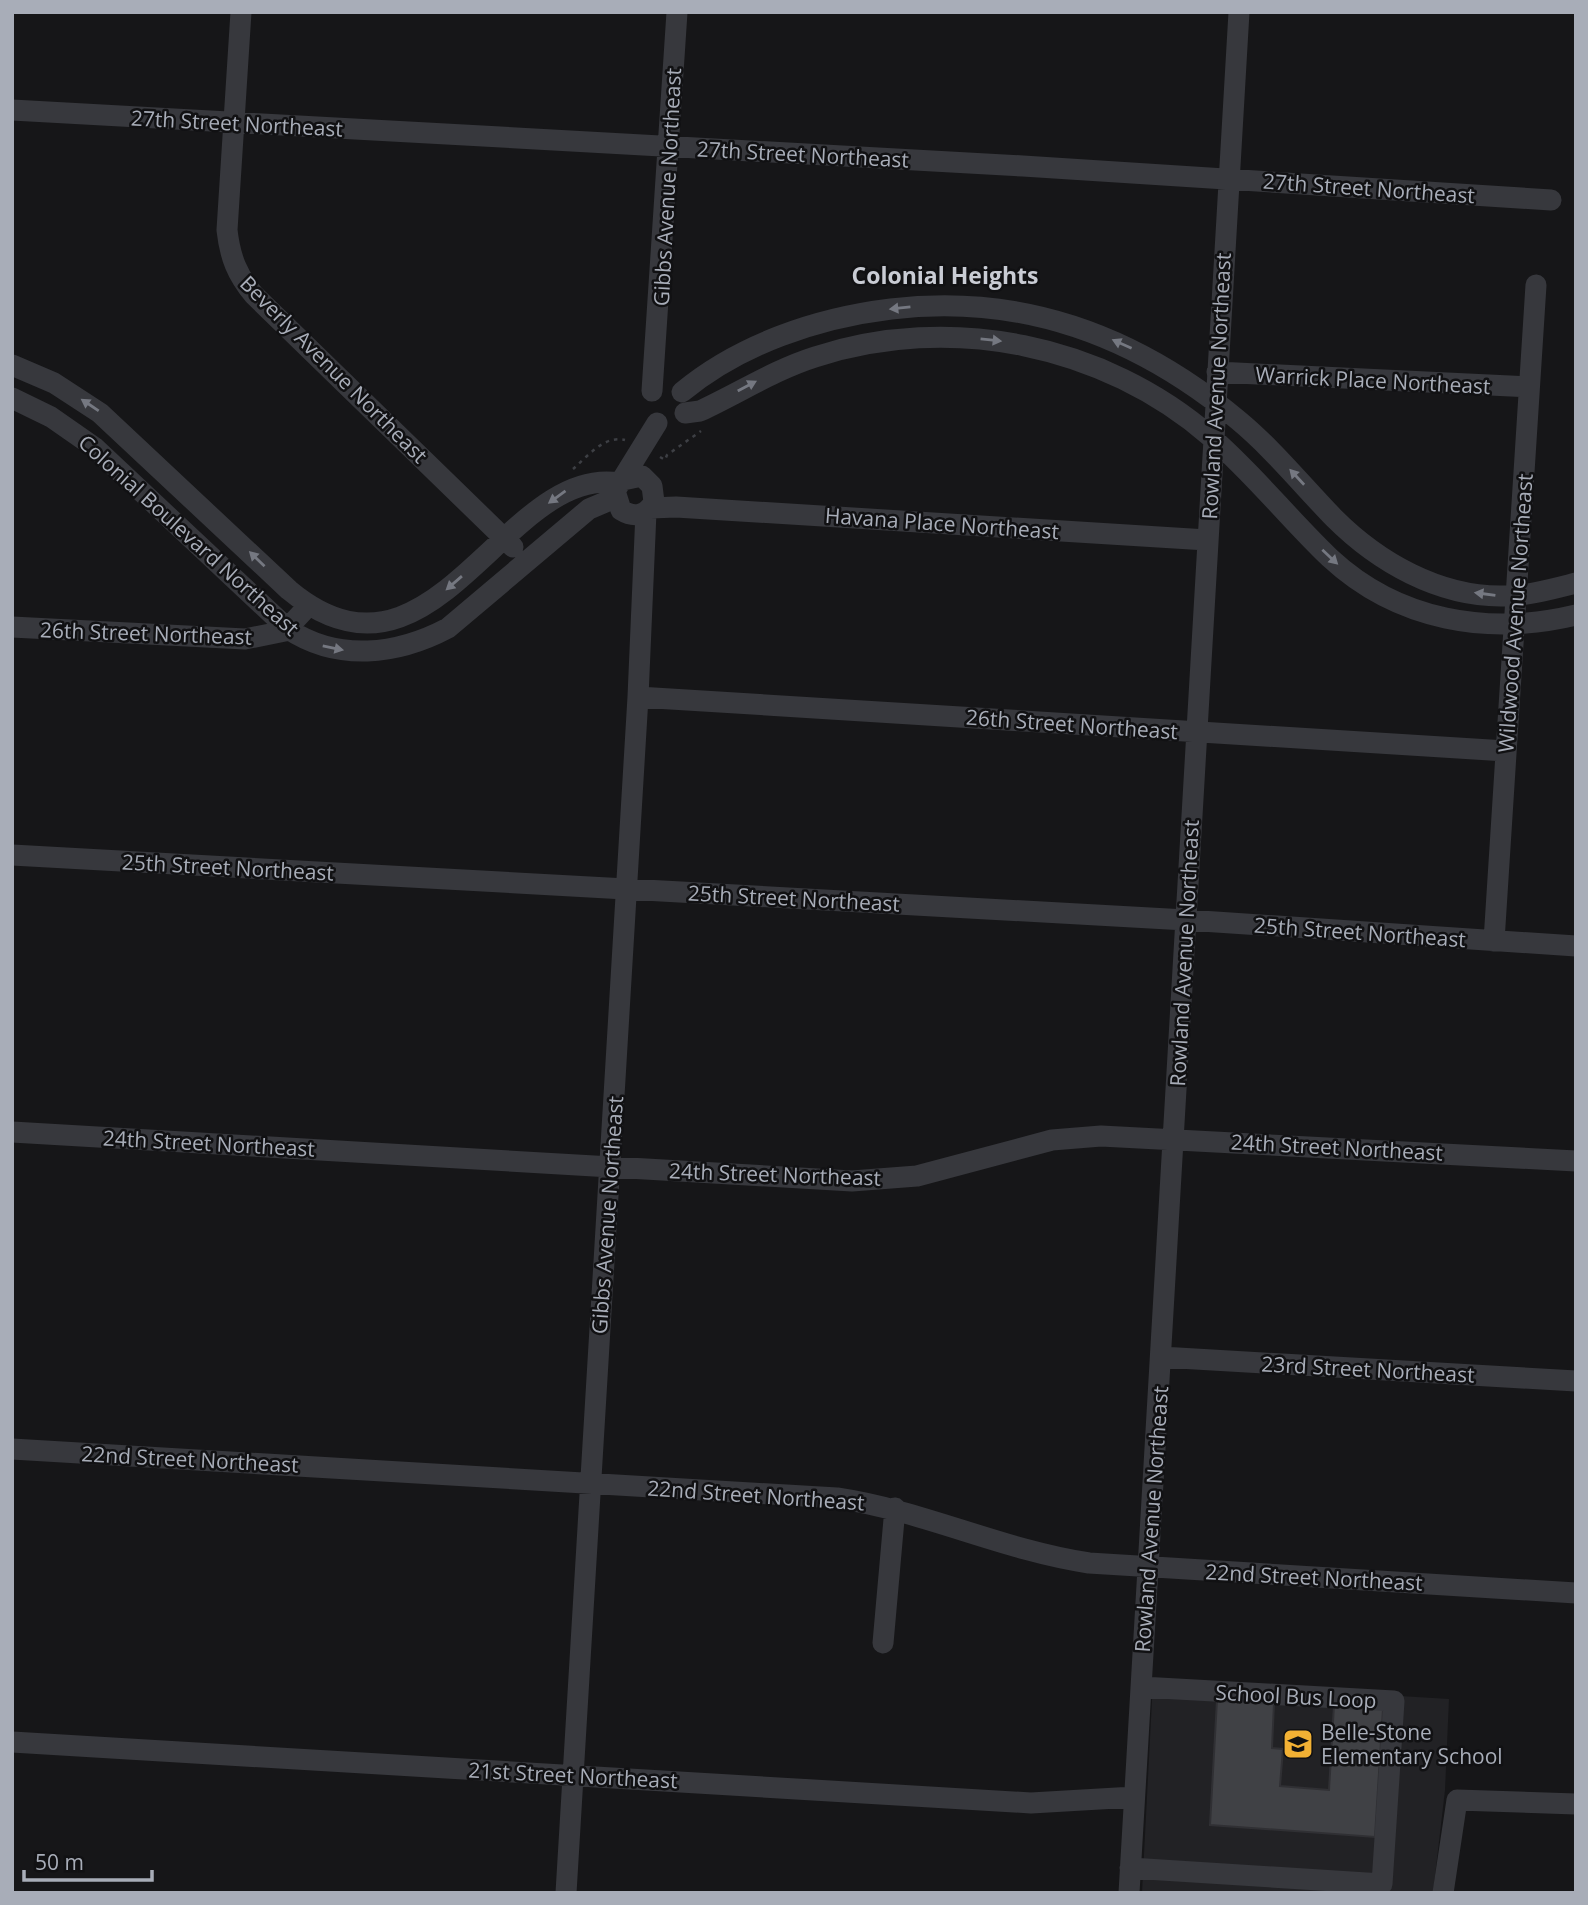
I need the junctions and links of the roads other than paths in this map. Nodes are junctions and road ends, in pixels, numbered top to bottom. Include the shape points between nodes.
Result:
1 (241, 12) edge
2 (677, 12) edge
3 (1239, 12) edge
4 (12, 110) edge
5 (234, 123) junction
6 (669, 146) junction
7 (1228, 179) junction
8 (1551, 200) dead end
9 (1536, 285) dead end
10 (943, 306) junction
11 (943, 337) junction
12 (12, 365) edge
13 (1217, 372) junction
14 (1529, 387) junction
15 (12, 398) edge
16 (1215, 402) junction
17 (669, 405) junction
18 (115, 425) junction
19 (1213, 439) junction
20 (94, 447) junction
21 (623, 484) junction
22 (646, 508) junction
23 (505, 539) junction
24 (1207, 540) junction
25 (527, 561) junction
26 (1576, 583) edge
27 (1515, 596) junction
28 (309, 606) junction
29 (1576, 615) edge
30 (1513, 626) junction
31 (12, 627) edge
32 (288, 629) junction
33 (638, 697) junction
34 (1196, 732) junction
35 (1506, 751) junction
36 (12, 855) edge
37 (627, 890) junction
38 (1186, 920) junction
39 (1494, 941) junction
40 (1576, 946) edge
41 (12, 1132) edge
42 (1174, 1138) junction
43 (1576, 1161) edge
44 (610, 1166) junction
45 (1161, 1357) junction
46 (1576, 1381) edge
47 (12, 1448) edge
48 (590, 1484) junction
49 (895, 1508) junction
50 (1148, 1567) junction
51 (1576, 1593) edge
52 (883, 1643) dead end
53 (1141, 1687) junction
54 (12, 1742) edge
55 (574, 1775) junction
56 (1134, 1797) junction
57 (1576, 1804) edge
58 (1130, 1868) junction
59 (566, 1893) edge
60 (1129, 1893) edge
61 (1443, 1893) edge

1 - 5 street, Beverly Avenue Northeast
2 - 6 street, Gibbs Avenue Northeast
3 - 7 street, Rowland Avenue Northeast
4 - 5 street, 27th Street Northeast
5 - 6 street, 27th Street Northeast
5 - 23 street, Beverly Avenue Northeast via 227,230 238,274 254,295
6 - 7 street, 27th Street Northeast
6 - 17 street, Gibbs Avenue Northeast via 656,361
7 - 8 street, 27th Street Northeast
7 - 13 street, Rowland Avenue Northeast
9 - 14 street, Wildwood Avenue Northeast
10 - 11 street
16 -> 10 street via 1153,358 1093,332 1030,314
10 -> 17 street via 866,312 808,327 739,355
17 -> 11 street via 700,411 776,372 825,354 884,341
11 -> 19 street via 1039,348 1099,368 1160,398
18 -> 12 street, Colonial Boulevard Northeast via 70,392
13 - 14 street, Warrick Place Northeast
13 - 16 street, Rowland Avenue Northeast
14 - 27 street, Wildwood Avenue Northeast
15 - 20 street, Colonial Boulevard Northeast via 51,416
16 - 19 street, Rowland Avenue Northeast
27 -> 16 street via 1448,587 1387,561 1352,535 1260,439
17 - 21 street, Gibbs Avenue Northeast
18 - 20 street
28 -> 18 street, Colonial Boulevard Northeast
19 - 24 street, Rowland Avenue Northeast
19 -> 30 street via 1330,558 1370,588 1437,617
20 - 32 street, Colonial Boulevard Northeast
21 - 22 street via 621,510
21 - 22 street via 649,481
21 -> 23 street, Colonial Boulevard Northeast via 602,480 570,487
21 - 25 street, Colonial Boulevard Northeast
22 - 24 street, Havana Place Northeast
22 - 33 street, Gibbs Avenue Northeast
23 - 25 street, Beverly Avenue Northeast
23 -> 28 street, Colonial Boulevard Northeast via 434,600 407,614 353,620
24 - 34 street, Rowland Avenue Northeast
32 -> 25 street, Colonial Boulevard Northeast via 335,649 380,651 407,646 447,628
26 - 27 street
27 - 30 street, Wildwood Avenue Northeast
28 - 32 street
29 - 30 street
30 - 35 street, Wildwood Avenue Northeast
31 - 32 street, 26th Street Northeast via 230,640
33 - 34 street, 26th Street Northeast
33 - 37 street, Gibbs Avenue Northeast
34 - 35 street, 26th Street Northeast
34 - 38 street, Rowland Avenue Northeast
35 - 39 street, Wildwood Avenue Northeast
36 - 37 street, 25th Street Northeast
37 - 38 street, 25th Street Northeast
37 - 44 street, Gibbs Avenue Northeast
38 - 39 street, 25th Street Northeast
38 - 42 street, Rowland Avenue Northeast
39 - 40 street, 25th Street Northeast
41 - 44 street, 24th Street Northeast
42 - 43 street, 24th Street Northeast
42 - 44 street, 24th Street Northeast via 1052,1140 956,1168 889,1180
42 - 45 street, Rowland Avenue Northeast
44 - 48 street, Gibbs Avenue Northeast
45 - 46 street, 23rd Street Northeast
45 - 50 street, Rowland Avenue Northeast
47 - 48 street, 22nd Street Northeast
48 - 49 street, 22nd Street Northeast via 837,1498
48 - 55 street, Gibbs Avenue Northeast
49 - 50 street, 22nd Street Northeast via 1045,1556
49 - 52 street
50 - 51 street, 22nd Street Northeast
50 - 53 street, Rowland Avenue Northeast
53 - 56 street, Rowland Avenue Northeast
53 - 58 street, School Bus Loop via 1394,1701 1382,1884
54 - 55 street, 21st Street Northeast
55 - 56 street, 21st Street Northeast via 1031,1803
55 - 59 street, Gibbs Avenue Northeast
56 - 58 street, Rowland Avenue Northeast
57 - 61 street via 1457,1800
58 - 60 street, Rowland Avenue Northeast

